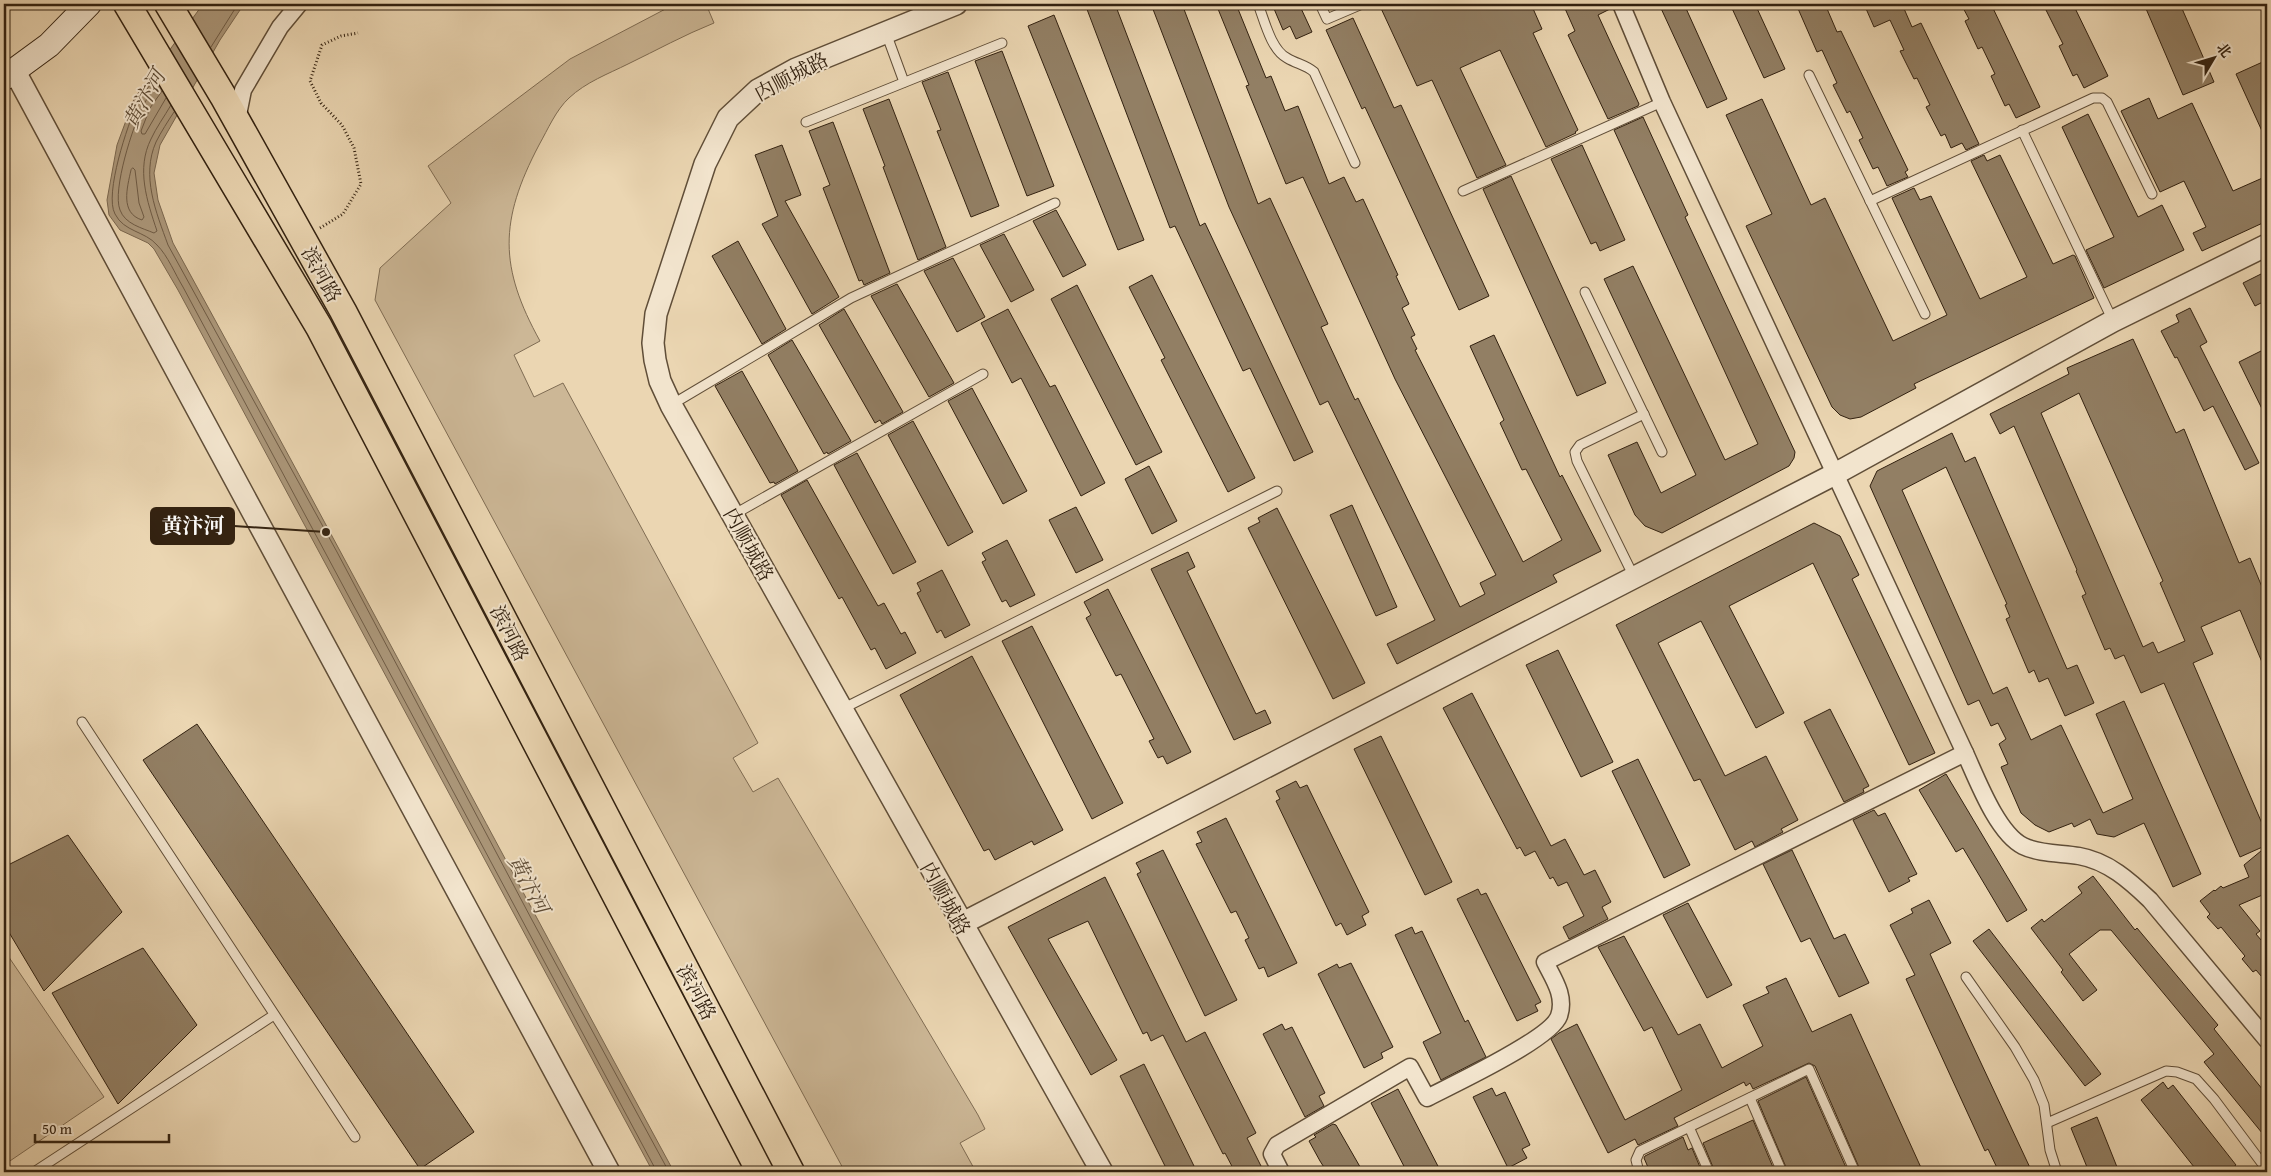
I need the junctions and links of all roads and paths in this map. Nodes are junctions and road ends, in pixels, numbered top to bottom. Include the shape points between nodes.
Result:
1 (89, 4) edge
2 (127, 4) edge
3 (300, 4) edge
4 (956, 4) edge
5 (1258, 4) edge
6 (1320, 4) edge
7 (1362, 4) edge
8 (1620, 4) edge
9 (174, 14) edge
10 (358, 33) dead end
11 (885, 33) junction
12 (1002, 43) dead end
13 (9, 74) edge
14 (1809, 75) dead end
15 (904, 82) junction
16 (1662, 102) junction
17 (237, 120) junction
18 (806, 122) dead end
19 (2022, 130) junction
20 (1355, 163) dead end
21 (1463, 191) dead end
22 (2152, 194) dead end
23 (1870, 201) junction
24 (1055, 203) dead end
25 (303, 240) junction
26 (2267, 245) edge
27 (1585, 292) dead end
28 (1925, 314) dead end
29 (2113, 321) junction
30 (983, 374) dead end
31 (671, 405) junction
32 (1644, 414) junction
33 (1662, 452) dead end
34 (1835, 474) junction
35 (1278, 491) dead end
36 (733, 515) junction
37 (1634, 577) junction
38 (840, 710) junction
39 (82, 722) dead end
40 (1965, 753) junction
41 (961, 924) junction
42 (1966, 977) dead end
43 (274, 1015) junction
44 (2267, 1040) edge
45 (1750, 1098) junction
46 (2048, 1123) junction
47 (1689, 1128) junction
48 (354, 1137) dead end
49 (2267, 1170) edge
50 (34, 1172) edge
51 (609, 1172) edge
52 (760, 1172) edge
53 (791, 1172) edge
54 (1102, 1172) edge
55 (1281, 1172) edge
56 (1638, 1172) edge
57 (1709, 1172) edge
58 (1782, 1172) edge
59 (1855, 1172) edge
60 (2057, 1172) edge

1 - 13 main road via 49,45
2 - 52 main road, 滨河路 via 319,328
3 - 17 street via 280,26 243,90
4 - 11 street, 内顺城路
5 - 20 lane via 1278,50 1285,58 1306,65 1314,72
6 - 7 lane via 1327,19
8 - 16 street
9 - 17 main road, 滨河路
10 - 25 path via 341,36 322,46 310,81 321,103 342,126 354,148 361,184 343,214
11 - 15 lane
11 - 31 street, 内顺城路 via 774,80 728,118 705,164 656,314 653,343 660,380
12 - 15 lane
13 - 51 street
14 - 23 lane
15 - 18 lane
16 - 21 lane
16 - 34 street
17 - 25 main road, 滨河路
19 - 22 lane via 2093,98 2102,98 2107,102
19 - 23 lane
19 - 29 lane
23 - 28 lane
24 - 31 lane via 851,298
25 - 53 main road, 滨河路
26 - 29 street
27 - 32 lane
29 - 34 street
30 - 36 lane
31 - 36 street, 内顺城路
32 - 33 lane
32 - 37 lane via 1580,445 1575,452
34 - 37 street
34 - 40 street
35 - 38 lane
36 - 38 street, 内顺城路
37 - 41 street
38 - 41 street, 内顺城路
39 - 43 lane
40 - 44 street via 1989,806 2022,846 2082,857 2130,880
40 - 55 street via 1545,962 1561,994 1559,1017 1545,1031 1490,1068 1427,1098 1410,1067 1277,1144 1272,1154
41 - 54 street, 内顺城路
42 - 46 lane via 2034,1080
43 - 48 lane
43 - 50 lane
45 - 47 lane
45 - 58 lane
45 - 59 lane via 1809,1069
46 - 49 lane via 2166,1070 2177,1072 2196,1080
46 - 60 lane via 2050,1150
47 - 56 lane via 1640,1151 1636,1160
47 - 57 lane

